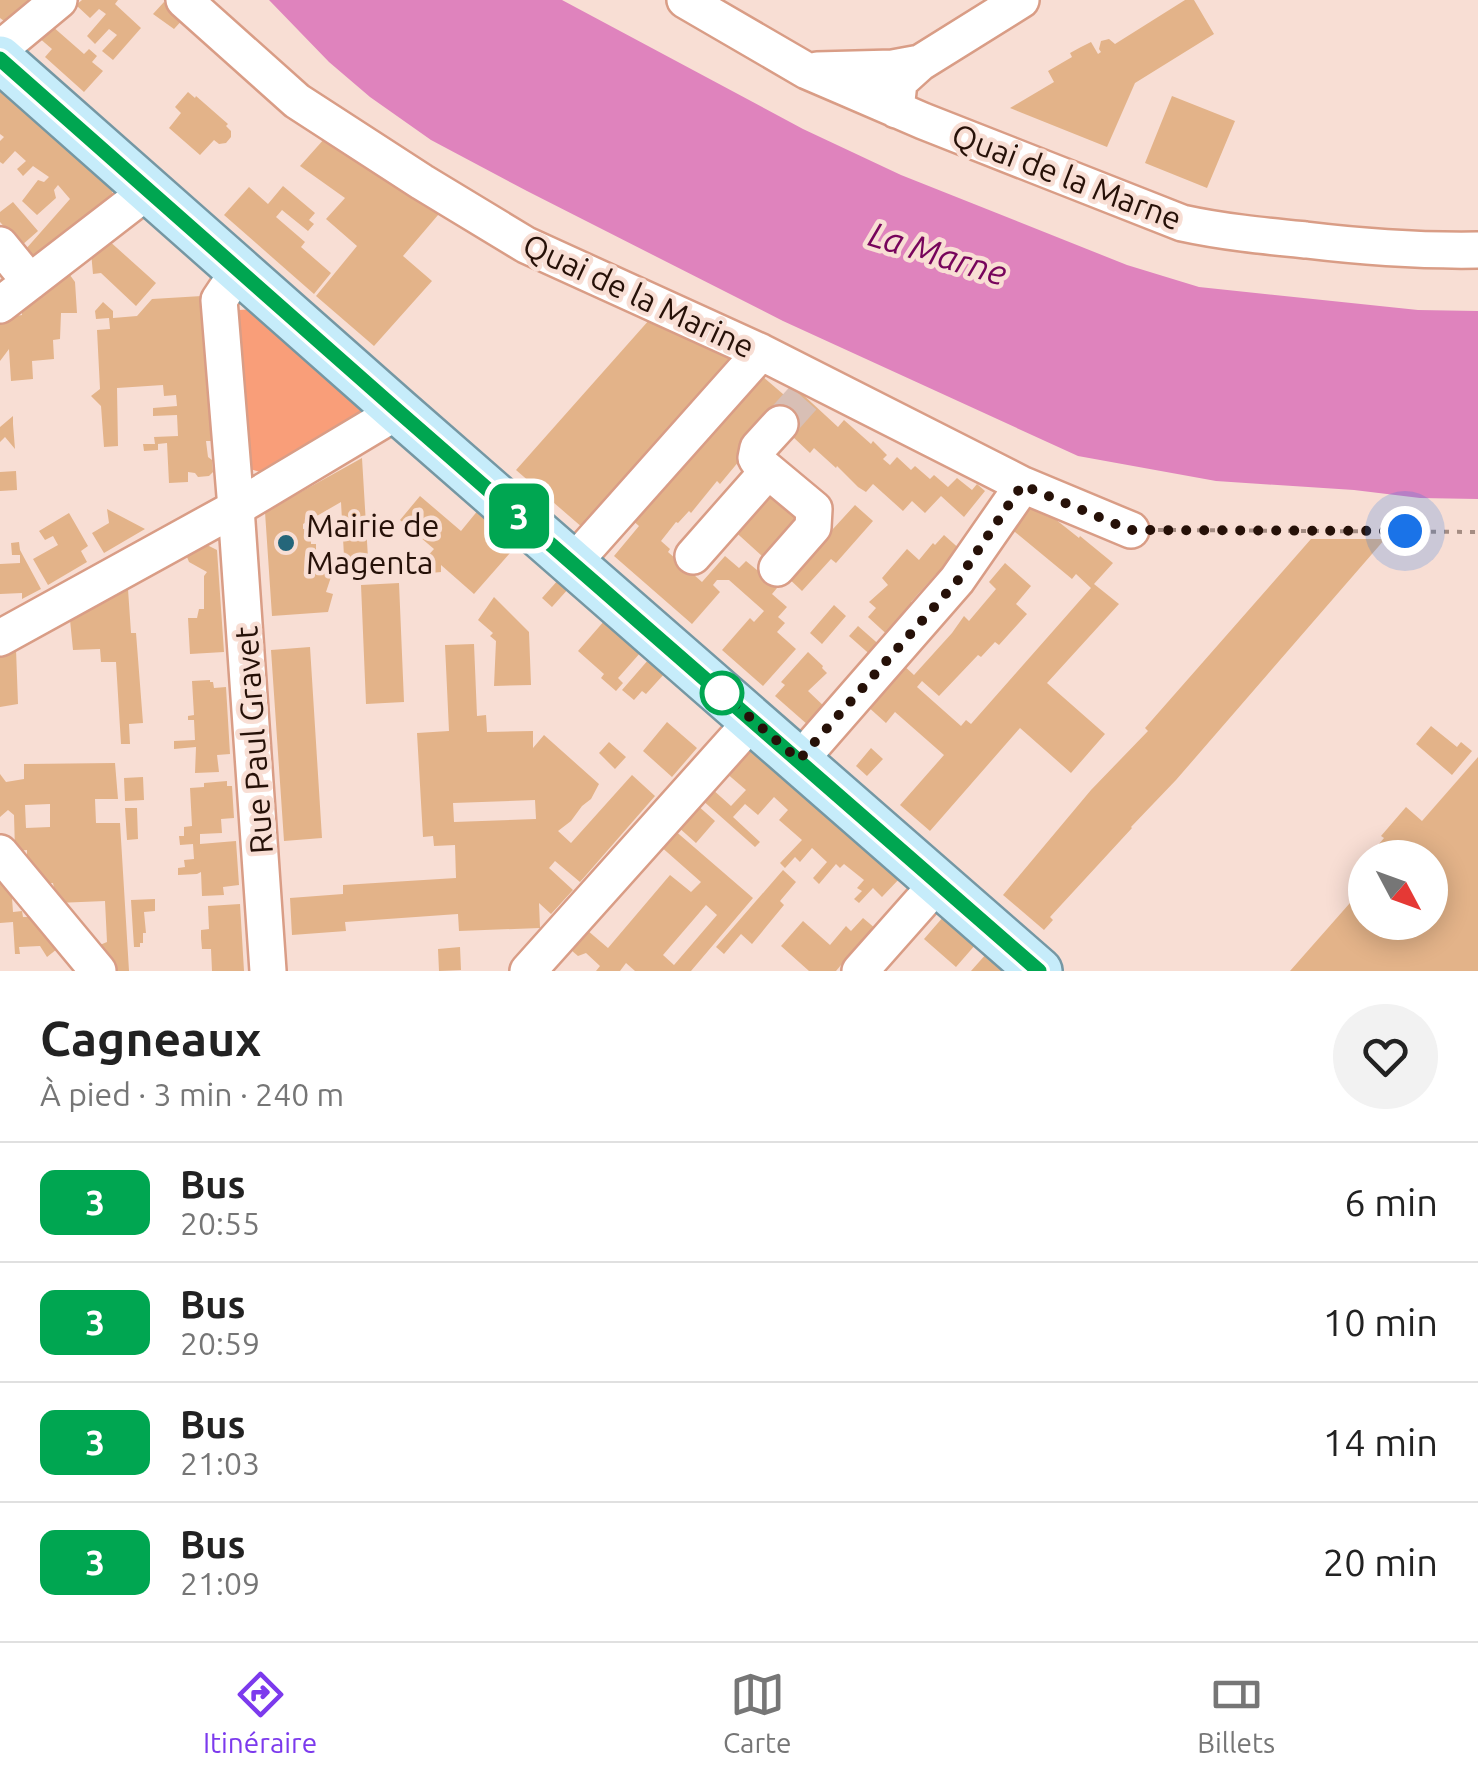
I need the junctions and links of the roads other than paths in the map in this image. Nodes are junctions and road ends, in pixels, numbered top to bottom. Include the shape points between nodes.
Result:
1 (59, 0) edge
2 (184, 0) edge
3 (685, 0) edge
4 (1022, 0) edge
5 (0, 49) edge
6 (0, 59) edge
7 (920, 63) junction
8 (807, 70) junction
9 (896, 110) junction
10 (149, 190) junction
11 (0, 246) edge
12 (1478, 250) edge
13 (238, 270) junction
14 (30, 282) junction
15 (0, 305) edge
16 (761, 352) junction
17 (398, 411) junction
18 (780, 424) tunnel mouth
19 (768, 471) junction
20 (1022, 485) junction
21 (236, 508) junction
22 (1130, 530) road end
23 (694, 556) dead end
24 (573, 564) junction
25 (777, 568) dead end
26 (0, 638) edge
27 (752, 720) junction
28 (799, 760) junction
29 (0, 853) edge
30 (938, 882) junction
31 (98, 971) edge
32 (268, 971) edge
33 (528, 971) edge
34 (860, 971) edge
35 (1040, 971) edge

1 - 5 street
2 - 16 street, Quai de la Marine via 297,101 436,191 526,245
3 - 8 street, Quai de la Marne
4 - 7 street
6 - 10 main road
7 - 8 street
7 - 9 street via 899,82
8 - 9 street, Quai de la Marne
9 - 12 street, Quai de la Marne via 1182,223 1356,246
10 - 13 main road
10 - 14 street
11 - 14 street
13 - 17 main road
13 - 21 street, Rue Paul Gravet via 219,300
14 - 15 street
16 - 20 street, Quai de la Marine via 812,389
16 - 24 street
17 - 21 street
17 - 24 main road
18 - 19 street via 756,453
19 - 23 street
19 - 25 street via 814,509 813,527
20 - 22 street, Quai de la Marine
20 - 28 street via 958,580
21 - 26 street
21 - 32 street, Rue Paul Gravet
24 - 27 main road
27 - 28 main road
27 - 33 street
28 - 30 main road
29 - 31 street
30 - 34 street
30 - 35 main road

